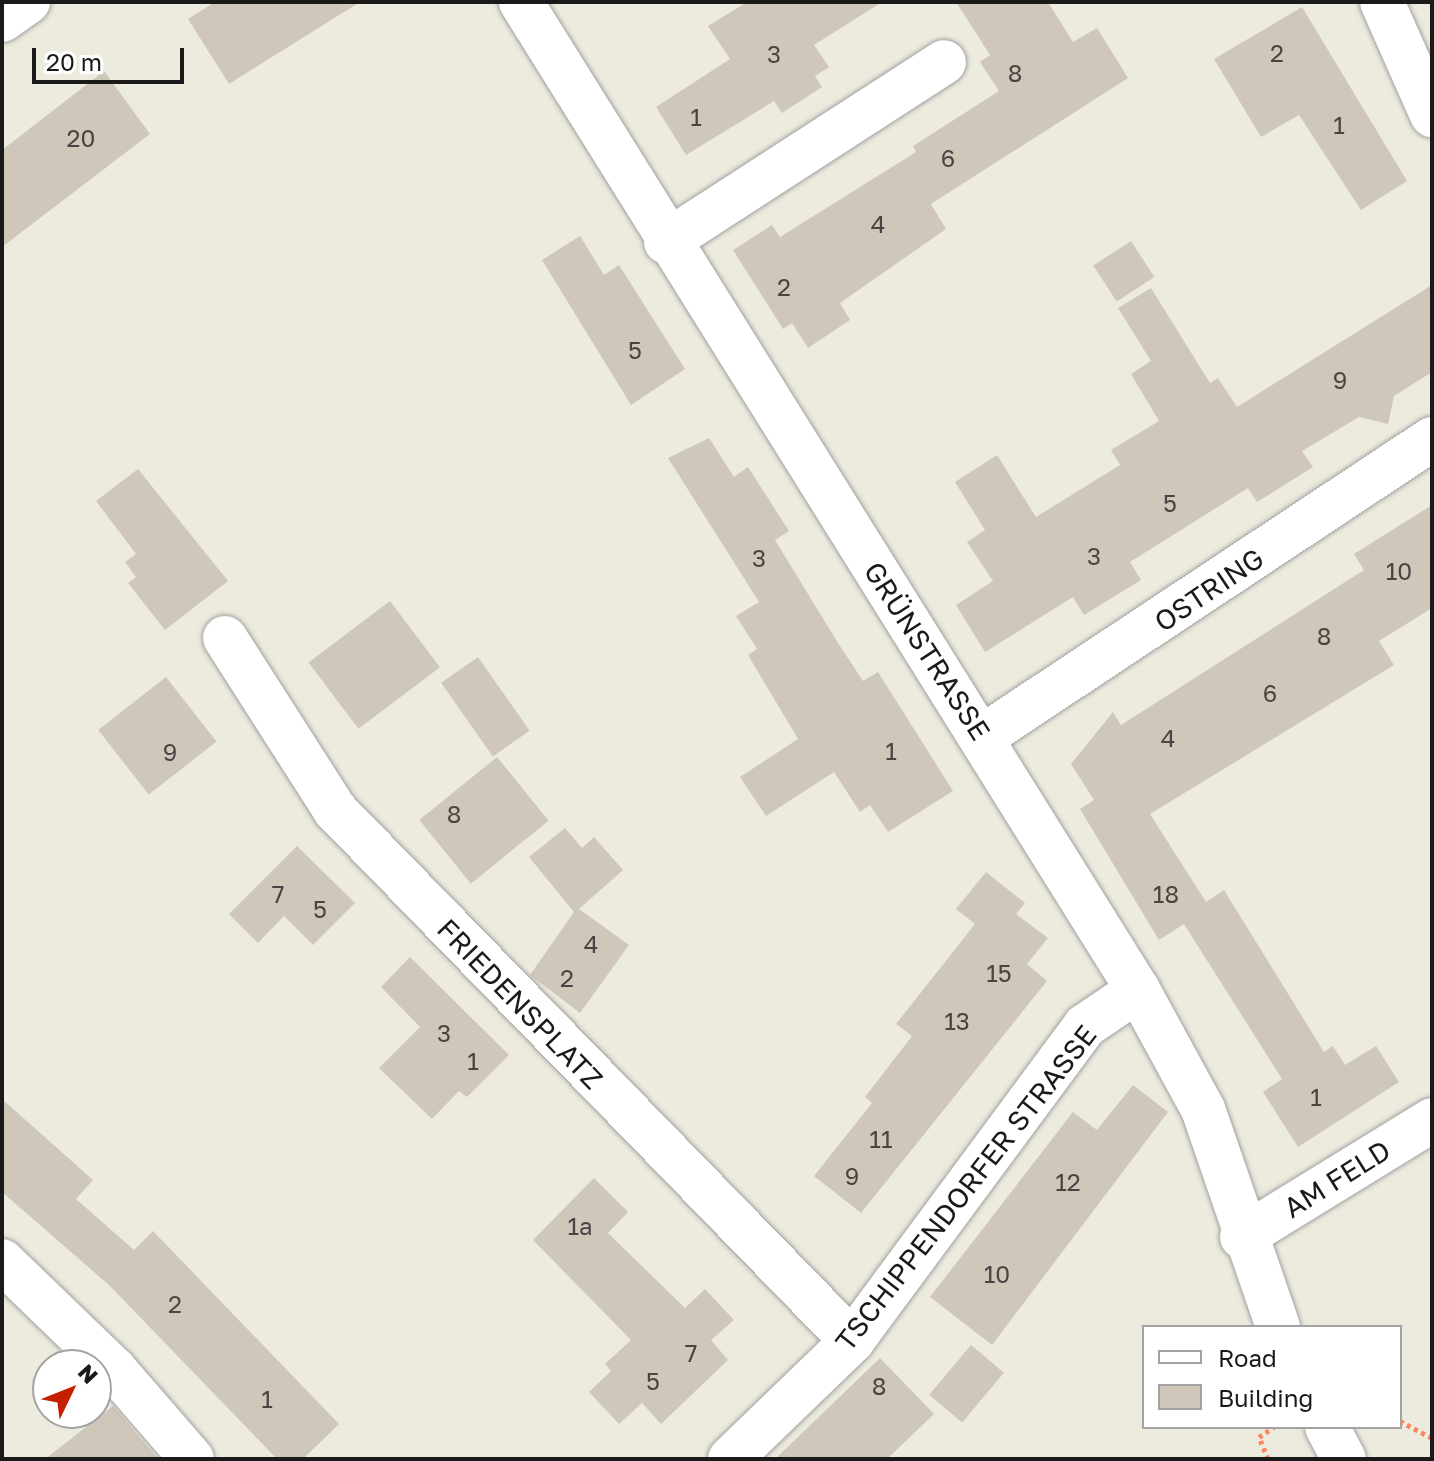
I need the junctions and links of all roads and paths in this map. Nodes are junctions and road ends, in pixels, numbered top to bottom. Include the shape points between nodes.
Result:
1 (28, 2) edge
2 (521, 2) edge
3 (1382, 2) edge
4 (2, 20) edge
5 (944, 62) dead end
6 (1432, 115) edge
7 (666, 242) junction
8 (1432, 439) edge
9 (225, 638) dead end
10 (982, 737) junction
11 (1138, 990) junction
12 (1432, 1120) edge
13 (1242, 1237) junction
14 (2, 1261) edge
15 (1277, 1325) edge
16 (852, 1341) junction
17 (1402, 1422) edge
18 (1271, 1429) edge
19 (1328, 1429) edge
20 (1432, 1438) edge
21 (192, 1459) edge
22 (730, 1459) edge
23 (1268, 1459) edge
24 (1344, 1459) edge

1 - 4 street
2 - 7 street, GRÜNSTRASSE
3 - 6 street
5 - 7 street
7 - 10 street, GRÜNSTRASSE
8 - 10 street, OSTRING
9 - 16 street, FRIEDENSPLATZ via 335,810
10 - 11 street, GRÜNSTRASSE
11 - 13 street, GRÜNSTRASSE via 1203,1109
11 - 16 street, TSCHIPPENDORFER STRASSE via 1085,1026
12 - 13 street, AM FELD
13 - 15 street, GRÜNSTRASSE
14 - 21 street via 114,1369
16 - 22 street, TSCHIPPENDORFER STRASSE
17 - 20 path
18 - 23 path via 1259,1437
19 - 24 street

